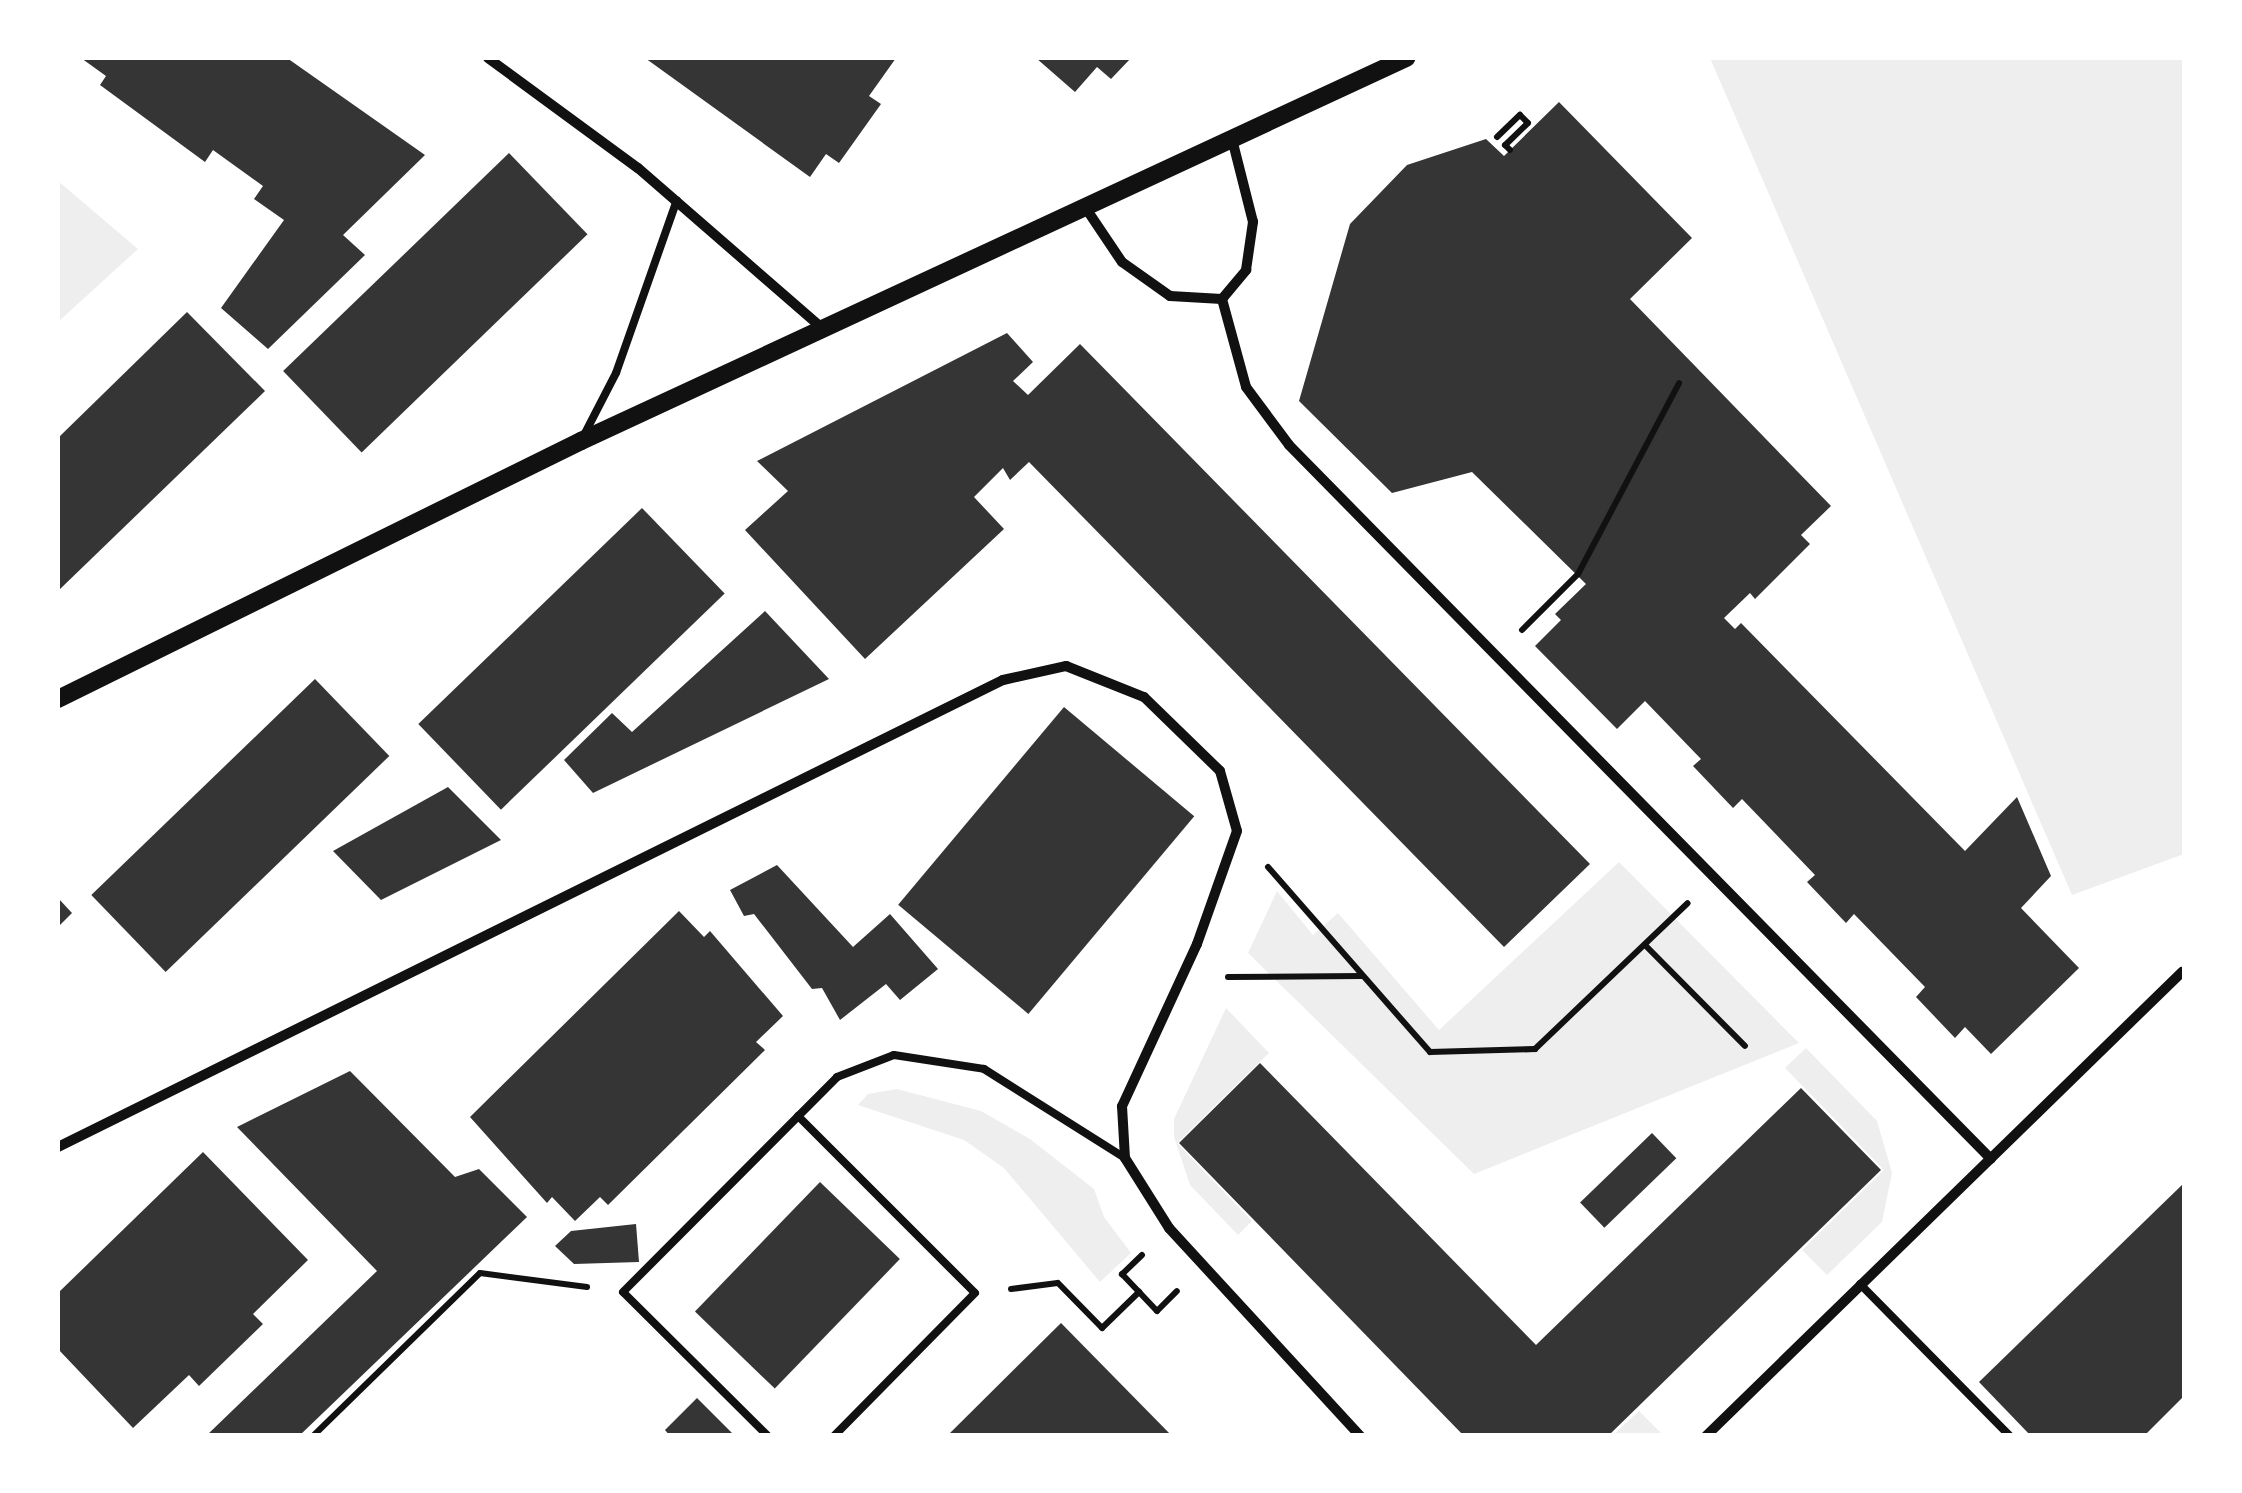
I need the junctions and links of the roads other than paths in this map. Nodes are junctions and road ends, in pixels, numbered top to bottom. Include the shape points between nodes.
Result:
1 (488, 58) edge
2 (1406, 58) edge
3 (1232, 138) junction
4 (677, 200) junction
5 (1085, 207) junction
6 (1222, 299) junction
7 (823, 329) junction
8 (581, 441) junction
9 (58, 700) edge
10 (2182, 972) edge
11 (798, 1116) junction
12 (58, 1147) edge
13 (1126, 1158) junction
14 (1991, 1159) junction
15 (1860, 1284) junction
16 (768, 1436) edge
17 (834, 1436) edge
18 (1360, 1436) edge
19 (1706, 1436) edge
20 (2010, 1436) edge

1 - 4 street
2 - 3 street
3 - 5 street
3 - 6 street via 1253,222 1246,270
4 - 7 street
4 - 8 lane via 616,373
5 - 6 street via 1122,262 1170,296
5 - 7 street
6 - 14 street via 1246,386 1289,444
7 - 8 street
8 - 9 street
10 - 14 street
11 - 13 lane via 836,1077 894,1054 984,1069
11 - 16 lane via 623,1292
11 - 17 lane via 975,1293
12 - 13 street via 1003,680 1066,666 1144,697 1220,770 1237,831 1196,944 1122,1106
13 - 18 street via 1169,1228
14 - 15 street
15 - 19 street
15 - 20 lane

